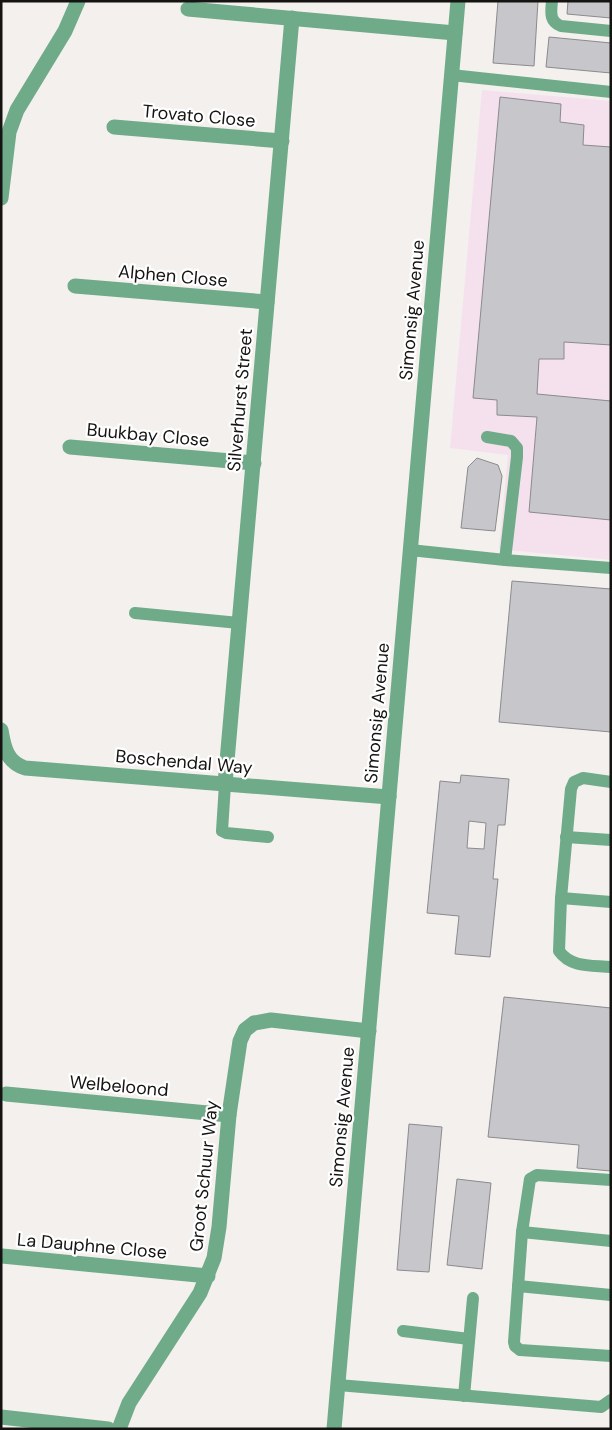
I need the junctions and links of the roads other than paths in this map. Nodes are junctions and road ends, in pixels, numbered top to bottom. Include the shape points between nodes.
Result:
1 (72, 1) edge
2 (458, 1) edge
3 (552, 1) edge
4 (78, 2) edge
5 (188, 9) dead end
6 (292, 18) junction
7 (611, 31) edge
8 (455, 33) junction
9 (451, 75) junction
10 (611, 92) edge
11 (114, 127) dead end
12 (282, 141) junction
13 (3, 154) edge
14 (1, 198) edge
15 (75, 286) dead end
16 (267, 302) junction
17 (487, 437) dead end
18 (70, 447) dead end
19 (254, 463) junction
20 (410, 550) junction
21 (505, 560) junction
22 (611, 568) edge
23 (135, 613) dead end
24 (239, 623) junction
25 (1, 730) edge
26 (611, 782) edge
27 (225, 784) junction
28 (389, 797) junction
29 (268, 837) dead end
30 (566, 837) junction
31 (611, 840) edge
32 (561, 898) junction
33 (611, 902) edge
34 (611, 967) edge
35 (368, 1031) junction
36 (6, 1094) dead end
37 (229, 1114) junction
38 (611, 1180) edge
39 (522, 1232) junction
40 (611, 1241) edge
41 (2, 1256) edge
42 (208, 1276) junction
43 (518, 1286) junction
44 (611, 1295) edge
45 (473, 1298) dead end
46 (403, 1332) dead end
47 (469, 1339) junction
48 (611, 1356) edge
49 (338, 1385) junction
50 (464, 1396) junction
51 (611, 1400) edge
52 (1, 1417) edge
53 (108, 1429) edge
54 (119, 1429) edge
55 (334, 1429) edge

1 - 4 street
2 - 8 street, Simonsig Avenue
3 - 7 lane via 551,15 557,24
4 - 13 street via 65,31 16,110
5 - 6 street
6 - 8 street
6 - 12 street, Silverhurst Street
8 - 9 street, Simonsig Avenue
9 - 10 lane
9 - 20 street, Simonsig Avenue
11 - 12 street, Trovato Close
12 - 16 street, Silverhurst Street
13 - 14 street
15 - 16 street, Alphen Close
16 - 19 street, Silverhurst Street
17 - 21 lane via 511,441 517,448
18 - 19 street, Buukbay Close
19 - 24 street, Silverhurst Street
20 - 21 lane
20 - 28 street, Simonsig Avenue
21 - 22 lane
23 - 24 lane
24 - 27 street, Silverhurst Street
25 - 27 street, Boschendal Way via 9,757 25,768
26 - 30 lane via 583,778 574,782
27 - 28 street, Boschendal Way
27 - 29 lane via 222,830
28 - 35 street, Simonsig Avenue
30 - 31 lane
30 - 32 lane
32 - 33 lane
32 - 34 lane via 559,951 564,958 577,964
35 - 37 street, Groot Schuur Way via 271,1020 254,1023 245,1030 240,1041
35 - 49 street, Simonsig Avenue
36 - 37 street, Welbeloond
37 - 42 street, Groot Schuur Way via 219,1226
38 - 39 lane via 537,1175 530,1180
39 - 40 lane
39 - 43 lane
41 - 42 street, La Dauphne Close
42 - 54 street, Groot Schuur Way via 129,1403
43 - 44 lane
43 - 48 lane via 514,1342 517,1348
45 - 47 lane
46 - 47 lane
47 - 50 lane
49 - 50 lane
49 - 55 street, Simonsig Avenue
50 - 51 lane via 601,1407
52 - 53 street

